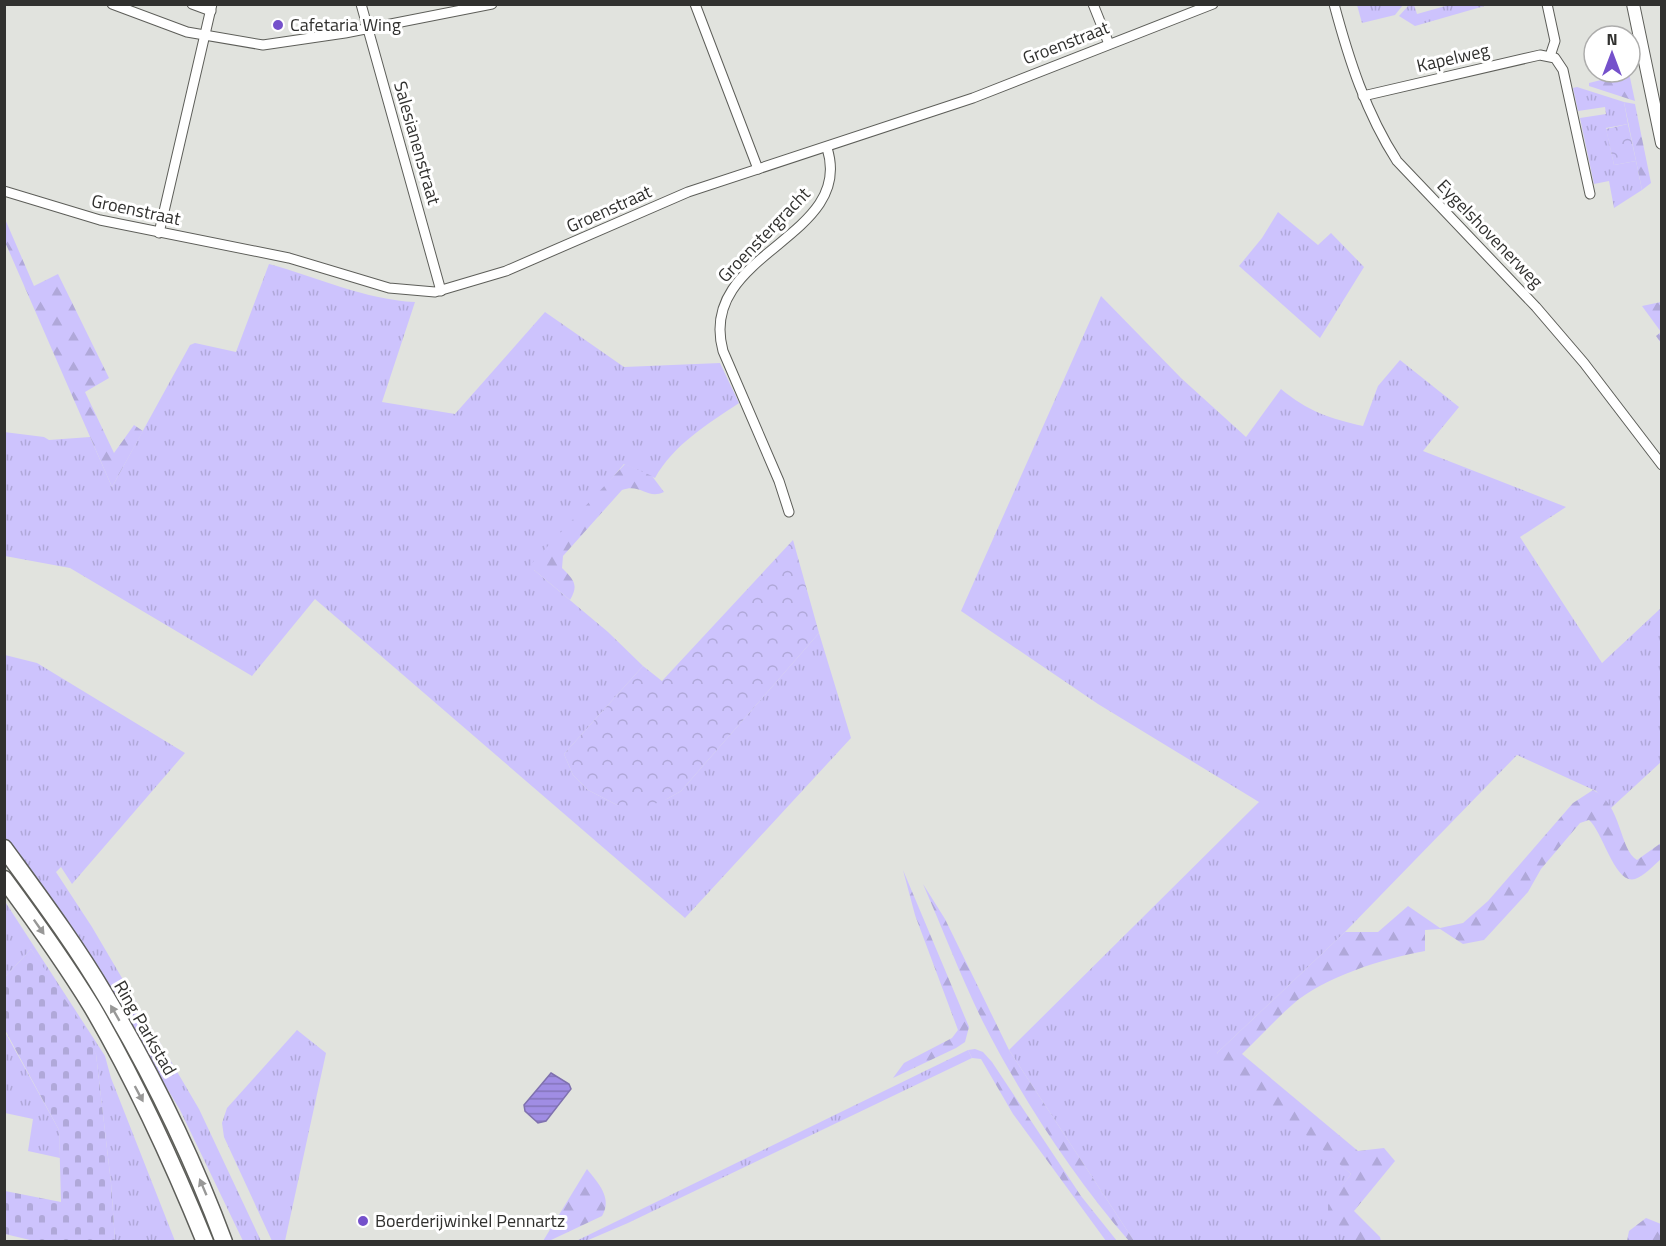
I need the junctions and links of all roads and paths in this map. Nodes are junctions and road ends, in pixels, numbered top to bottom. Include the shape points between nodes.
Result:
1 (112, 4) edge
2 (192, 4) edge
3 (361, 4) edge
4 (492, 4) edge
5 (695, 4) edge
6 (1093, 4) edge
7 (1213, 4) edge
8 (1334, 4) edge
9 (1547, 4) edge
10 (1633, 4) edge
11 (211, 8) edge
12 (367, 27) junction
13 (205, 37) junction
14 (1108, 44) junction
15 (1550, 56) junction
16 (1363, 96) junction
17 (1662, 143) edge
18 (827, 148) junction
19 (758, 169) junction
20 (4, 191) edge
21 (1590, 194) dead end
22 (159, 233) junction
23 (441, 291) junction
24 (1662, 465) edge
25 (789, 512) dead end
26 (4, 848) edge
27 (4, 879) edge
28 (205, 1242) edge
29 (225, 1242) edge

1 - 13 street
2 - 11 street
3 - 12 street, Salesianenstraat
4 - 12 street
5 - 19 street
6 - 14 street
7 - 14 street, Groenstraat
8 - 16 street, Eygelshovenerweg
9 - 15 street via 1555,41
10 - 17 street
11 - 13 street
12 - 13 street via 263,45
12 - 23 street, Salesianenstraat
13 - 22 street
14 - 18 street, Groenstraat via 973,98
15 - 16 street, Kapelweg via 1540,55
15 - 21 street via 1558,60 1563,70
16 - 24 street, Eygelshovenerweg via 1397,161 1536,307
18 - 19 street, Groenstraat
18 - 25 street, Groenstergracht via 830,172 824,199 736,282 724,303 720,329 723,351
19 - 23 street, Groenstraat via 671,199 506,272
20 - 22 street, Groenstraat
22 - 23 street, Groenstraat via 290,258 389,288 419,293
29 -> 26 highway, Ring Parkstad via 181,1137 135,1047 104,994
27 -> 28 highway, Ring Parkstad via 91,1006 120,1057 168,1152

